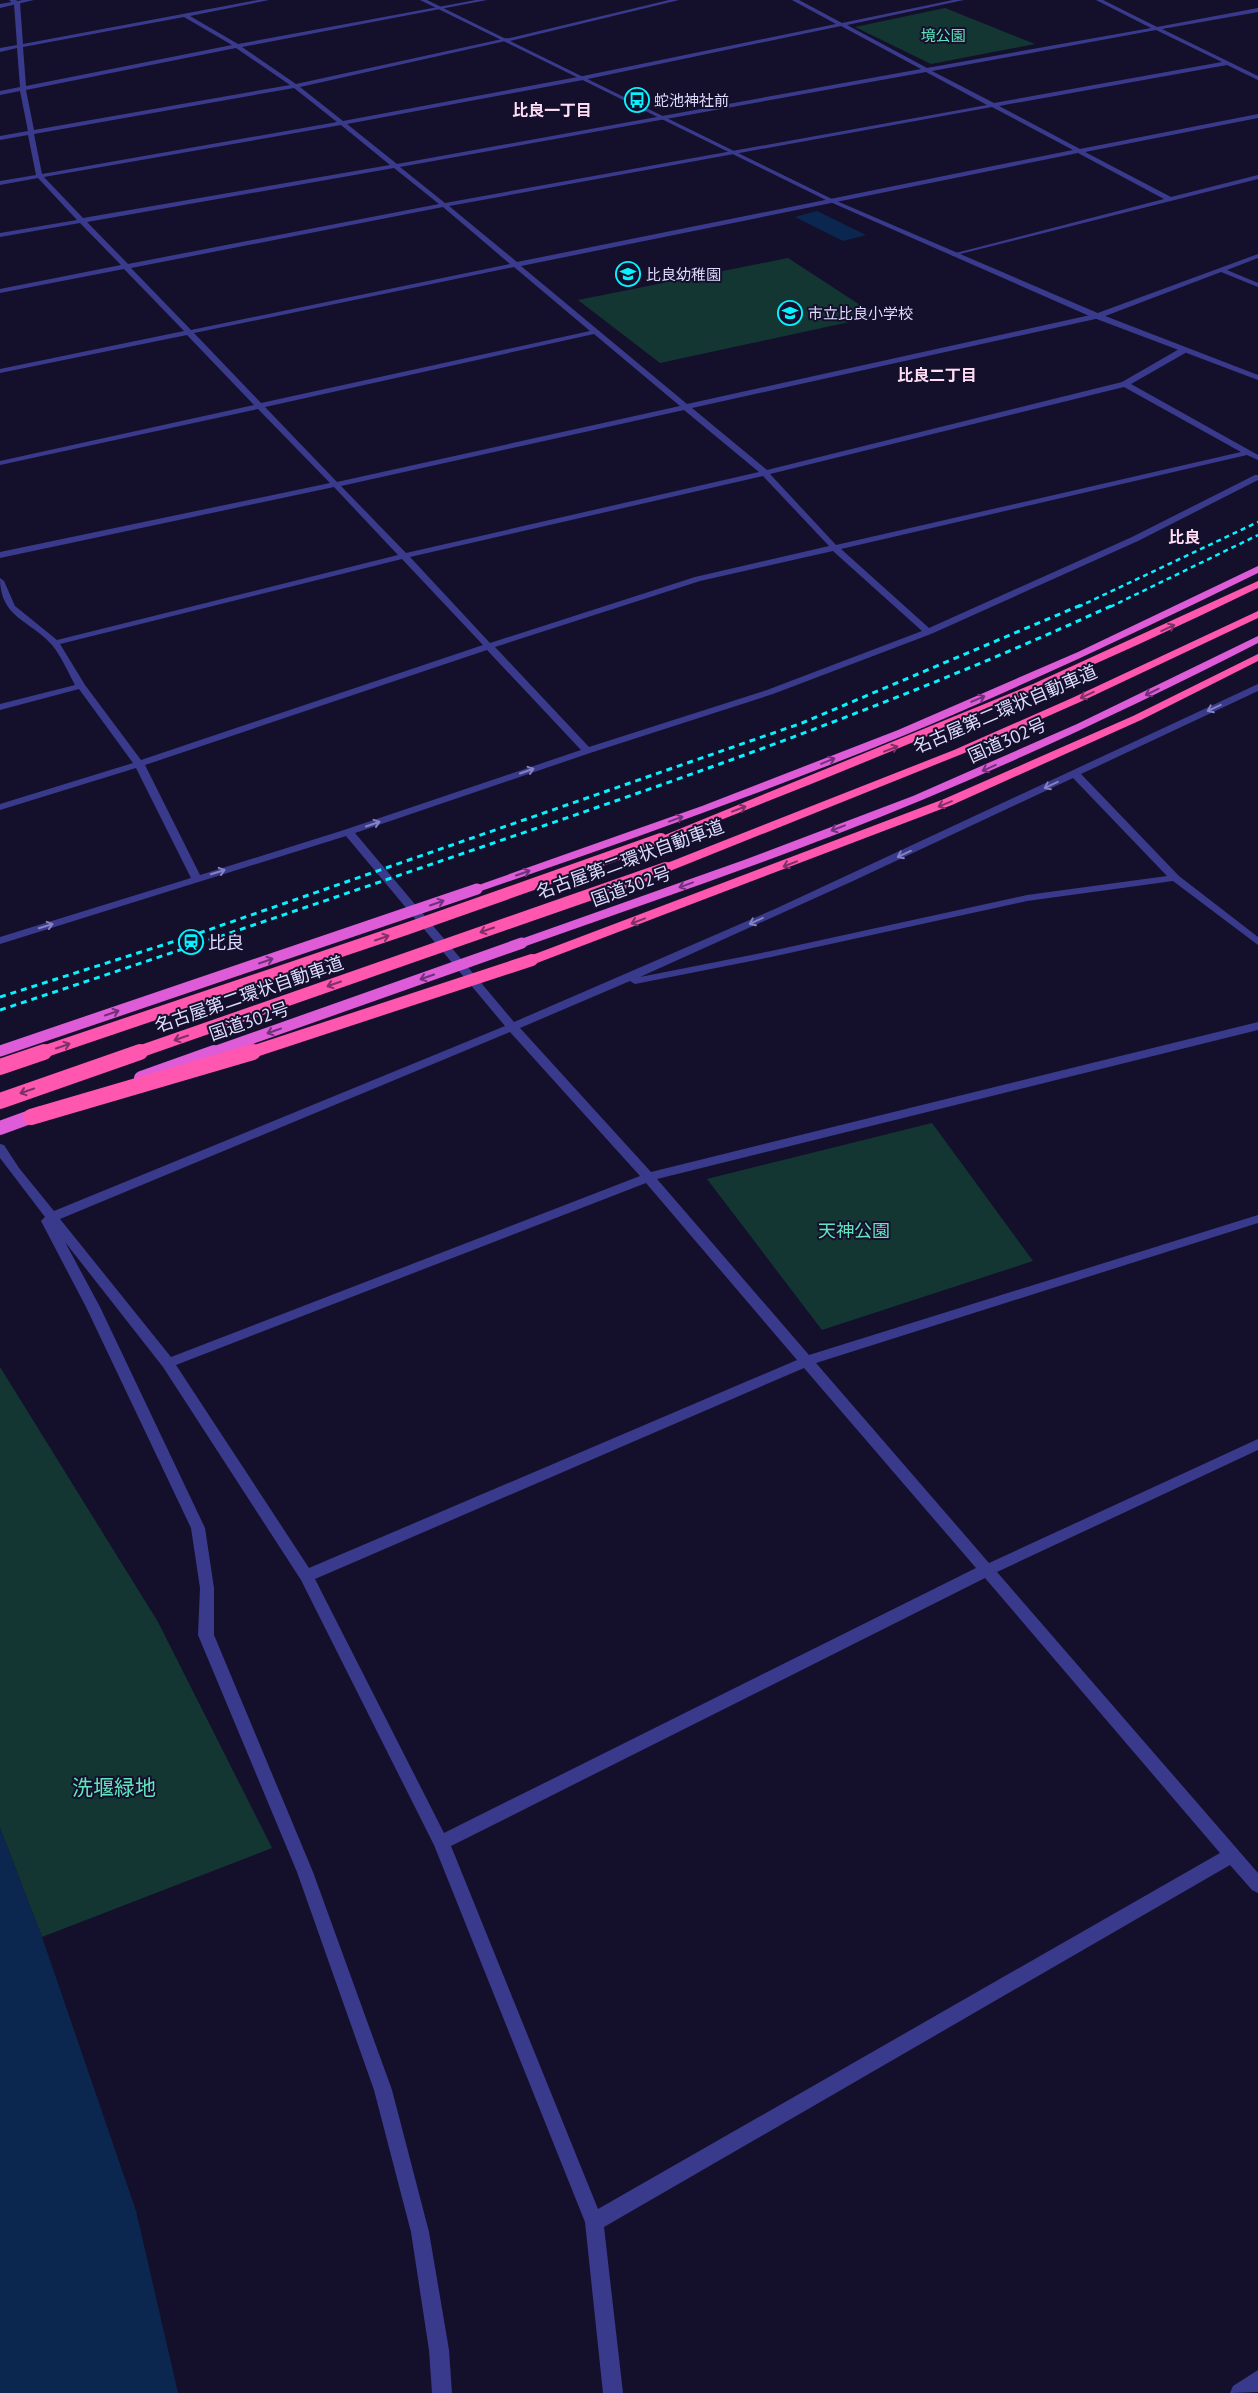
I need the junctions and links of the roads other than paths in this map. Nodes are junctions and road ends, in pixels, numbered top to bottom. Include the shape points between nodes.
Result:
1 (31, 0) edge
2 (266, 0) edge
3 (423, 0) edge
4 (484, 0) edge
5 (676, 0) edge
6 (795, 0) edge
7 (961, 0) edge
8 (1099, 0) edge
9 (14, 1) edge
10 (0, 6) edge
11 (441, 9) junction
12 (1258, 10) edge
13 (184, 15) junction
14 (840, 26) junction
15 (1157, 29) junction
16 (507, 40) junction
17 (20, 46) junction
18 (237, 46) junction
19 (0, 50) edge
20 (1227, 63) junction
21 (924, 70) junction
22 (583, 78) junction
23 (1258, 78) edge
24 (295, 86) junction
25 (24, 88) junction
26 (0, 93) edge
27 (990, 105) junction
28 (1258, 116) edge
29 (663, 117) junction
30 (344, 123) junction
31 (32, 133) junction
32 (0, 138) edge
33 (1079, 151) junction
34 (734, 152) junction
35 (396, 166) junction
36 (38, 176) junction
37 (1258, 177) edge
38 (0, 183) edge
39 (1169, 199) junction
40 (830, 200) junction
41 (444, 205) junction
42 (83, 221) junction
43 (0, 235) edge
44 (954, 255) junction
45 (1258, 256) edge
46 (515, 264) junction
47 (124, 266) junction
48 (1221, 270) junction
49 (1258, 285) edge
50 (0, 291) edge
51 (1097, 316) junction
52 (188, 332) junction
53 (595, 332) junction
54 (1184, 350) junction
55 (0, 371) edge
56 (1258, 378) edge
57 (1125, 384) junction
58 (257, 405) junction
59 (688, 408) junction
60 (1246, 453) junction
61 (1258, 458) edge
62 (0, 462) edge
63 (765, 473) junction
64 (1258, 477) edge
65 (335, 484) junction
66 (834, 547) junction
67 (0, 554) edge
68 (404, 556) junction
69 (1258, 570) edge
70 (0, 581) edge
71 (1258, 584) edge
72 (12, 607) junction
73 (0, 610) edge
74 (1258, 614) edge
75 (928, 632) junction
76 (1258, 639) edge
77 (55, 643) junction
78 (489, 646) junction
79 (1258, 657) edge
80 (81, 686) junction
81 (1258, 688) edge
82 (0, 707) edge
83 (587, 751) junction
84 (140, 764) junction
85 (1076, 774) junction
86 (0, 807) edge
87 (348, 832) junction
88 (1175, 878) junction
89 (197, 879) junction
90 (0, 941) edge
91 (1258, 942) edge
92 (611, 985) junction
93 (1258, 1026) edge
94 (514, 1028) junction
95 (0, 1051) edge
96 (0, 1067) edge
97 (0, 1101) edge
98 (31, 1116) junction
99 (0, 1128) edge
100 (0, 1148) edge
101 (648, 1177) junction
102 (32, 1193) junction
103 (52, 1217) junction
104 (1258, 1219) edge
105 (807, 1361) junction
106 (168, 1363) junction
107 (1258, 1444) edge
108 (985, 1571) junction
109 (306, 1576) junction
110 (441, 1843) junction
111 (1232, 1855) junction
112 (1258, 1885) edge
113 (594, 2222) junction
114 (1258, 2380) edge
115 (442, 2393) edge
116 (614, 2393) edge
117 (1240, 2393) edge

1 - 9 street
2 - 13 street
3 - 11 street
4 - 11 street
5 - 16 street
6 - 14 street
7 - 14 street
8 - 15 street
9 - 10 street
9 - 17 street
11 - 16 street
11 - 18 street
12 - 15 street
13 - 17 street
13 - 18 street
14 - 21 street
14 - 22 street
15 - 20 street
15 - 21 street
16 - 22 street
16 - 24 street
17 - 19 street
17 - 25 street
18 - 24 street
18 - 25 street
20 - 23 street
20 - 27 street
21 - 27 street
21 - 29 street
22 - 29 street
22 - 30 street
24 - 30 street
24 - 31 street
25 - 26 street
25 - 31 street
27 - 33 street
27 - 34 street
28 - 33 street
29 - 34 street
29 - 35 street
30 - 35 street
30 - 36 street
31 - 32 street
31 - 36 street
33 - 39 street
33 - 40 street
34 - 40 street
34 - 41 street
35 - 41 street
35 - 42 street
36 - 38 street
36 - 42 street
37 - 39 street
39 - 44 street
40 - 44 street
40 - 46 street
41 - 46 street
41 - 47 street
42 - 43 street
42 - 47 street
44 - 51 street
45 - 48 street
46 - 52 street
46 - 53 street
47 - 50 street
47 - 52 street
48 - 49 street
48 - 51 street
51 - 54 street
51 - 59 street
52 - 55 street
52 - 58 street
53 - 58 street
53 - 59 street
54 - 56 street
54 - 57 street
57 - 60 street
57 - 63 street
58 - 62 street
58 - 65 street
59 - 63 street
59 - 65 street
60 - 61 street
60 - 66 street
63 - 66 street
63 - 68 street
64 - 75 street via 1135,539
65 - 67 street
65 - 68 street
66 - 75 street
66 - 78 street via 698,579
68 - 77 street
68 - 78 street
95 -> 69 highway, bridge via 638,833 825,762 1098,646
70 - 72 street
96 -> 71 highway, 名古屋第二環状自動車道, bridge via 662,839 922,737 1056,680
72 - 73 street
72 - 77 street
74 -> 97 highway, 名古屋第二環状自動車道, bridge via 958,752 666,868
75 - 83 street via 770,692
76 -> 98 highway, 国道302号, bridge via 1080,727 971,775 708,877
77 - 80 street
78 - 83 street
78 - 84 street
79 -> 98 highway, bridge via 1137,718 948,802 532,960 276,1045
80 - 82 street
80 - 84 street
81 -> 85 street
87 -> 83 street
84 - 86 street
84 - 89 street
85 - 88 street
85 -> 92 street
89 -> 87 street
87 - 94 street
88 - 91 street
88 - 92 street via 1026,898
90 -> 89 street
92 - 94 street
93 - 101 street
94 - 101 street
94 - 103 street
98 - 99 highway, 国道302号, bridge
100 - 102 street
101 - 105 street
101 - 106 street
102 - 103 street
102 - 115 street via 93,1307 198,1528 207,1588 206,1635 305,1872 383,2090 420,2232 439,2350
103 - 106 street
104 - 105 street
105 - 108 street
105 - 109 street
106 - 109 street
107 - 108 street
108 - 110 street
108 - 111 street
109 - 110 street
110 - 113 street
111 - 112 street
111 - 113 street
113 - 116 street
114 - 117 street

